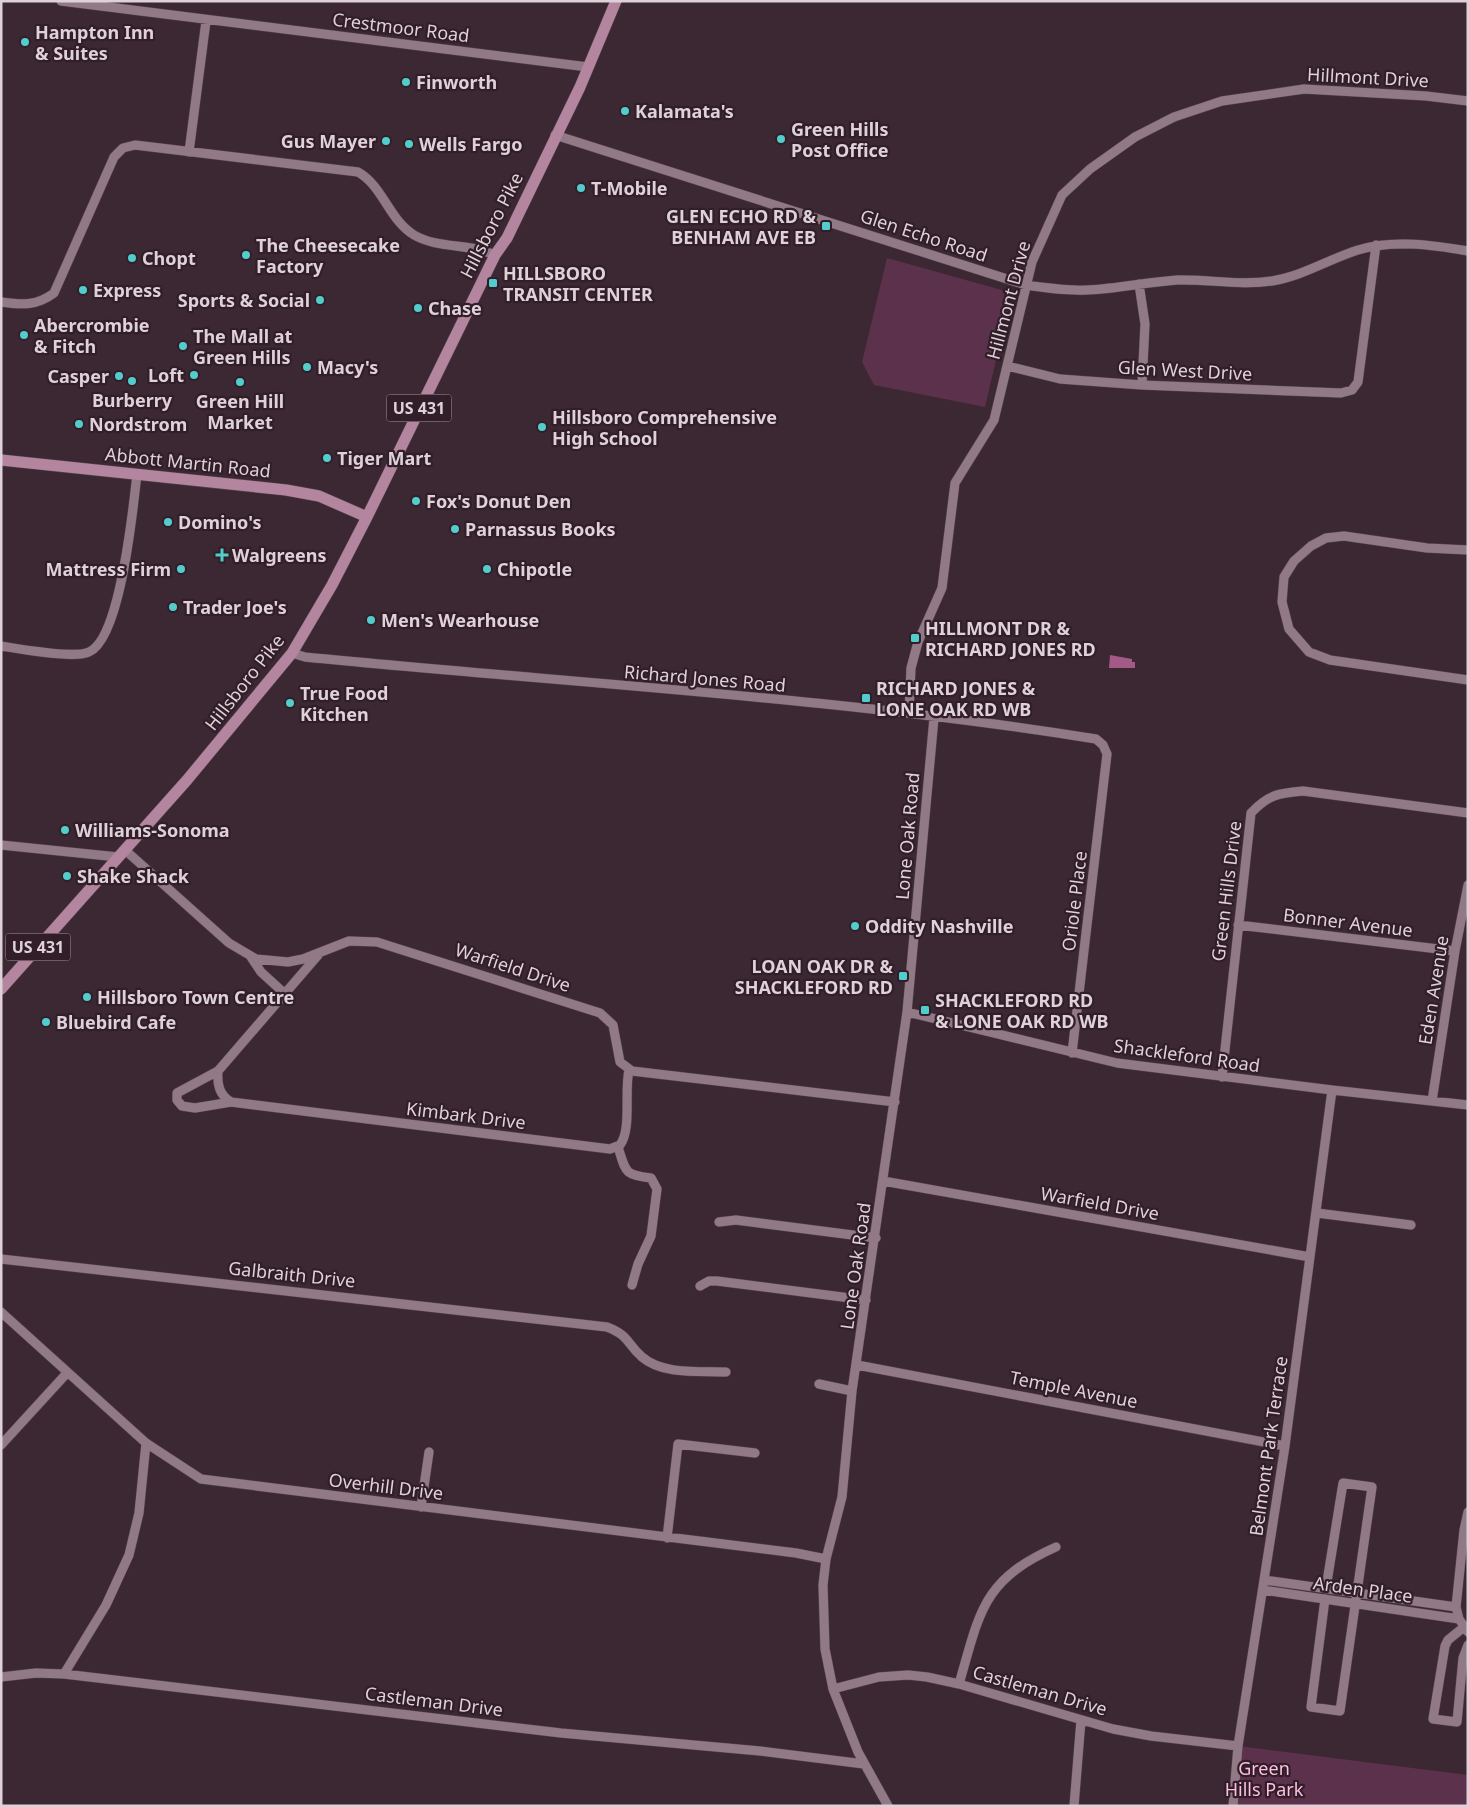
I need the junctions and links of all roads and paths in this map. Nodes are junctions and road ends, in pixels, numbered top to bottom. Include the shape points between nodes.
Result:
1 (61, 1) edge
2 (616, 1) edge
3 (206, 21) junction
4 (588, 67) junction
5 (1468, 101) edge
6 (555, 135) junction
7 (189, 152) junction
8 (1376, 246) junction
9 (1468, 251) edge
10 (495, 255) junction
11 (1139, 284) junction
12 (1026, 285) junction
13 (1, 302) edge
14 (1007, 366) junction
15 (1142, 385) junction
16 (1, 460) edge
17 (137, 474) junction
18 (367, 517) junction
19 (1468, 550) edge
20 (1, 646) edge
21 (292, 653) junction
22 (1468, 680) edge
23 (909, 713) junction
24 (934, 718) junction
25 (1107, 754) joint
26 (1468, 813) edge
27 (1, 845) edge
28 (122, 853) junction
29 (1468, 885) edge
30 (1238, 926) junction
31 (321, 952) junction
32 (1455, 952) junction
33 (251, 957) junction
34 (1, 989) edge
35 (284, 993) junction
36 (907, 1012) junction
37 (1072, 1053) junction
38 (629, 1070) junction
39 (218, 1071) junction
40 (1222, 1077) junction
41 (1332, 1090) junction
42 (1432, 1101) junction
43 (231, 1102) junction
44 (895, 1102) junction
45 (1468, 1105) edge
46 (618, 1147) junction
47 (884, 1181) junction
48 (1316, 1213) junction
49 (720, 1222) dead end
50 (1411, 1225) dead end
51 (876, 1238) junction
52 (1310, 1257) junction
53 (1, 1259) edge
54 (632, 1285) dead end
55 (700, 1286) dead end
56 (866, 1300) junction
57 (1, 1312) edge
58 (857, 1365) junction
59 (726, 1372) dead end
60 (67, 1373) junction
61 (819, 1384) dead end
62 (852, 1391) junction
63 (146, 1443) junction
64 (1, 1445) edge
65 (1285, 1446) junction
66 (429, 1452) dead end
67 (755, 1452) dead end
68 (421, 1507) junction
69 (1468, 1512) edge
70 (667, 1538) junction
71 (1056, 1547) dead end
72 (826, 1559) junction
73 (1265, 1580) junction
74 (1326, 1588) junction
75 (1263, 1590) junction
76 (1357, 1593) junction
77 (1325, 1600) junction
78 (1355, 1604) junction
79 (1456, 1607) junction
80 (1464, 1626) edge
81 (1468, 1645) edge
82 (64, 1674) junction
83 (1, 1677) edge
84 (959, 1684) junction
85 (833, 1689) junction
86 (1082, 1720) junction
87 (1238, 1746) junction
88 (864, 1764) junction
89 (888, 1806) edge
90 (1074, 1806) edge
91 (1233, 1806) edge

1 - 3 street, Crestmoor Road
2 - 4 main road, Hillsboro Pike / US 431
3 - 4 street, Crestmoor Road
3 - 7 street
4 - 6 main road, Hillsboro Pike / US 431
5 - 12 street, Hillmont Drive via 1304,89 1222,101 1174,117 1135,137 1090,169 1062,195 1032,262
6 - 10 main road, Hillsboro Pike / US 431 via 507,238
6 - 12 street, Glen Echo Road
7 - 10 street via 358,172 371,182 399,223 413,234 427,241 478,248
7 - 13 street via 135,145 123,148 114,158 54,292 43,301 24,306
8 - 9 street, Glen Echo Road via 1407,244
8 - 11 street, Glen Echo Road via 1272,281 1178,280
8 - 15 street, Glen West Drive via 1358,382 1352,390
10 - 18 main road, Hillsboro Pike / US 431
11 - 12 street, Glen Echo Road via 1086,290
11 - 15 street via 1146,324
12 - 14 street, Hillmont Drive
14 - 15 street, Glen West Drive via 1060,379
14 - 23 street, Hillmont Drive via 994,420 955,483 943,582 918,642 911,668
16 - 17 main road, Abbott Martin Road
17 - 18 main road, Abbott Martin Road via 319,496
17 - 20 street via 124,569 102,640 88,653 74,654
18 - 21 main road, Hillsboro Pike / US 431
19 - 22 street via 1427,548 1344,536 1326,538 1294,561 1284,577 1282,602 1289,629 1309,652 1330,660
21 - 23 street, Richard Jones Road via 423,669
21 - 28 main road, Hillsboro Pike / US 431
23 - 24 street, Richard Jones Road
24 - 25 street, Richard Jones Road via 1096,739
24 - 36 street, Lone Oak Road
25 - 37 street, Oriole Place
26 - 30 street, Green Hills Drive via 1303,790 1265,799 1251,813
27 - 28 street
28 - 33 street, Warfield Drive via 229,943
28 - 34 main road, Hillsboro Pike / US 431
29 - 32 street, Eden Avenue
30 - 32 street, Bonner Avenue
30 - 40 street, Green Hills Drive
31 - 33 street, Warfield Drive via 303,959 280,962
31 - 35 street, Kimbark Drive
31 - 38 street, Warfield Drive via 349,940 377,942 596,1011 612,1022 619,1058
32 - 42 street, Eden Avenue
33 - 35 street via 261,972
35 - 39 street, Kimbark Drive
36 - 37 street, Shackleford Road
36 - 44 street, Lone Oak Road
37 - 40 street, Shackleford Road via 1117,1063
38 - 44 street
38 - 46 street via 626,1131
39 - 43 street via 218,1086
39 - 43 street, Kimbark Drive via 180,1090 177,1100 190,1108
40 - 41 street, Shackleford Road
41 - 42 street, Shackleford Road
41 - 48 street, Belmont Park Terrace
42 - 45 street, Shackleford Road
43 - 46 street, Kimbark Drive via 595,1148
44 - 47 street, Lone Oak Road
46 - 54 street via 626,1172 654,1180 657,1189 651,1236
47 - 51 street, Lone Oak Road
47 - 52 street, Warfield Drive
48 - 50 street
48 - 52 street, Belmont Park Terrace
49 - 51 street via 736,1220
51 - 56 street, Lone Oak Road
52 - 65 street, Belmont Park Terrace
53 - 59 street, Galbraith Drive via 607,1327 621,1332 641,1356 654,1364 669,1369
55 - 56 street via 717,1281
56 - 58 street, Lone Oak Road
57 - 60 street, Overhill Drive
58 - 62 street, Lone Oak Road
58 - 65 street, Temple Avenue
60 - 63 street, Overhill Drive
60 - 64 street
61 - 62 street
62 - 72 street, Lone Oak Road via 842,1497
63 - 68 street, Overhill Drive via 201,1479
63 - 82 street via 140,1505 129,1555 106,1605
65 - 73 street, Belmont Park Terrace
66 - 68 street
67 - 70 street via 678,1444
68 - 70 street, Overhill Drive
69 - 79 street
70 - 72 street, Overhill Drive
71 - 84 street via 1017,1566 989,1596 977,1622
72 - 85 street, Lone Oak Road via 823,1621
73 - 74 street, Arden Place
73 - 75 street, Belmont Park Terrace
74 - 76 street, Arden Place
74 - 76 street via 1342,1482 1372,1487
75 - 77 street, Arden Place
75 - 87 street, Belmont Park Terrace
76 - 78 street
76 - 79 street, Arden Place
77 - 78 street, Arden Place
77 - 78 street via 1310,1707 1340,1711
78 - 80 street, Arden Place
79 - 80 street
80 - 81 street via 1445,1646 1433,1718 1457,1722 1462,1658
82 - 83 street, Castleman Drive
82 - 88 street, Castleman Drive via 561,1733
84 - 85 street, Castleman Drive via 922,1676 898,1676 879,1677
84 - 86 street, Castleman Drive
85 - 88 street, Lone Oak Road
86 - 87 street, Castleman Drive via 1151,1736
86 - 90 street
87 - 91 street, Belmont Park Terrace
88 - 89 street, Lone Oak Road

